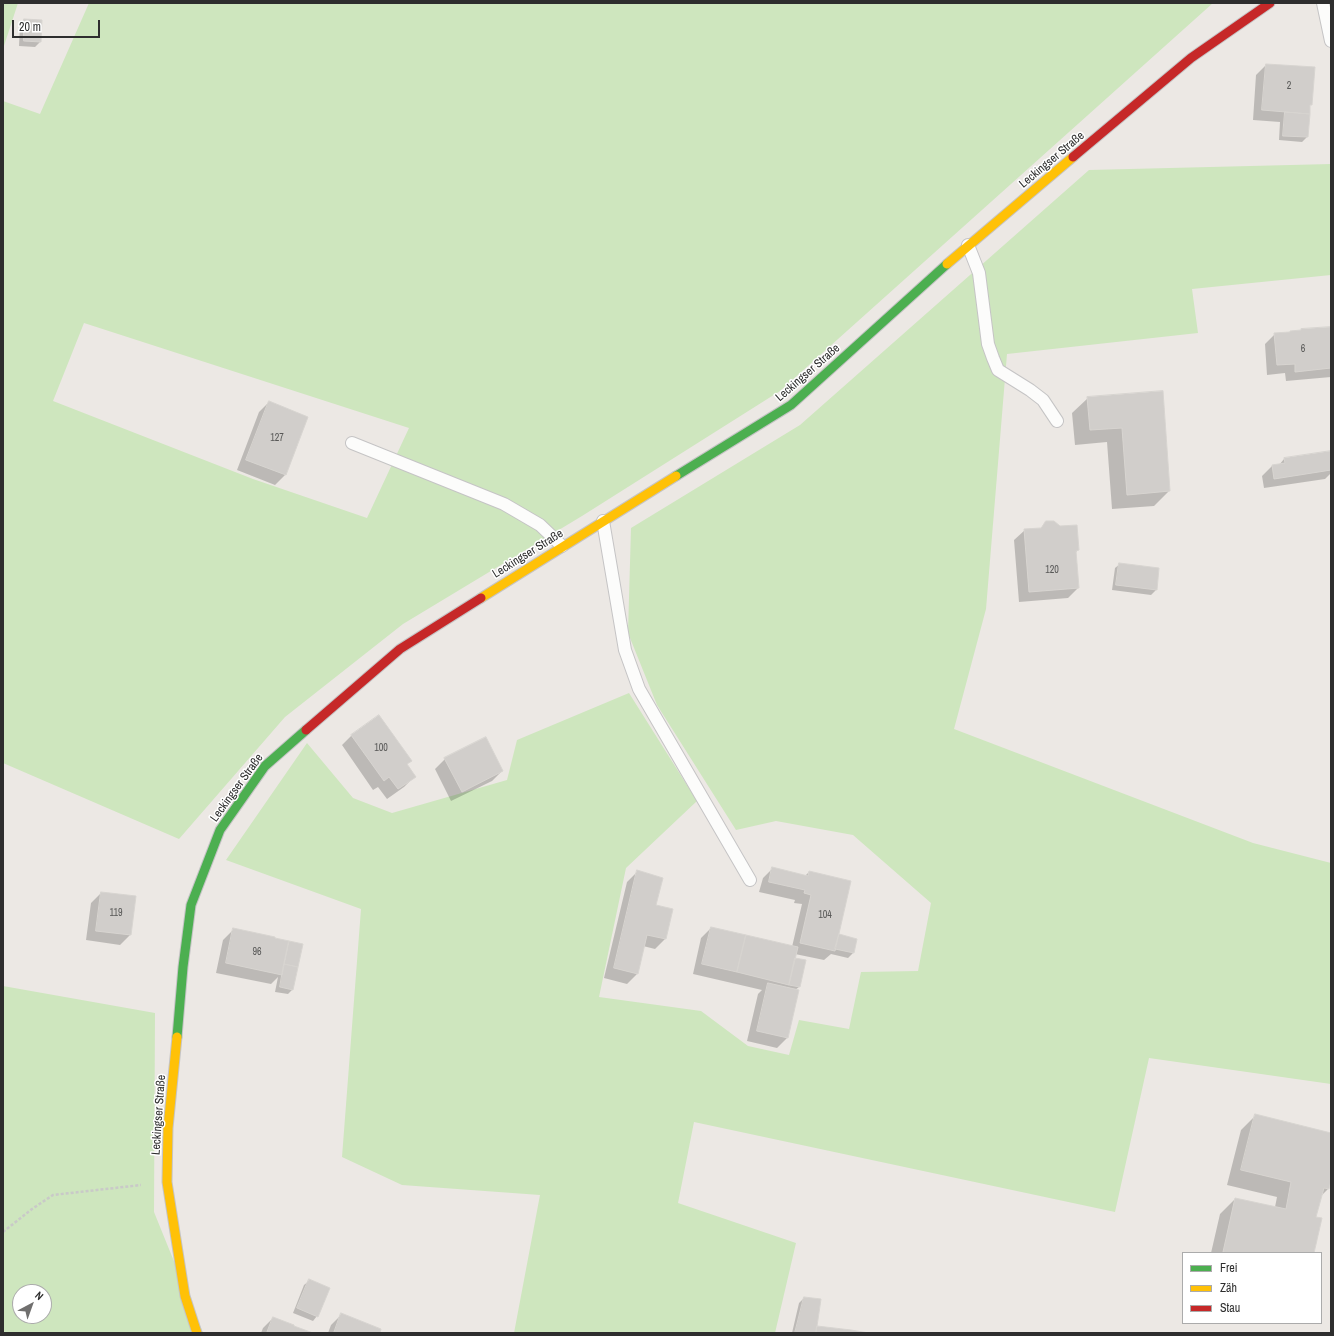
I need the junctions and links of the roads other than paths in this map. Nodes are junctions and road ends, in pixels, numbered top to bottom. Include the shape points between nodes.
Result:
1 (1270, 3) edge
2 (1323, 3) edge
3 (1331, 42) edge
4 (968, 245) junction
5 (1057, 421) dead end
6 (352, 443) dead end
7 (603, 520) junction
8 (562, 546) junction
9 (750, 880) dead end
10 (197, 1333) edge

1 - 4 street, Leckingser Straße via 1190,58
2 - 3 lane
4 - 5 lane via 979,273 988,344 998,370 1042,400
4 - 7 street, Leckingser Straße via 791,405
6 - 8 lane via 504,504 540,525
7 - 8 street, Leckingser Straße
7 - 9 lane via 625,650 639,689
8 - 10 street, Leckingser Straße via 400,649 265,766 220,830 191,905 168,1128 167,1182 186,1296

